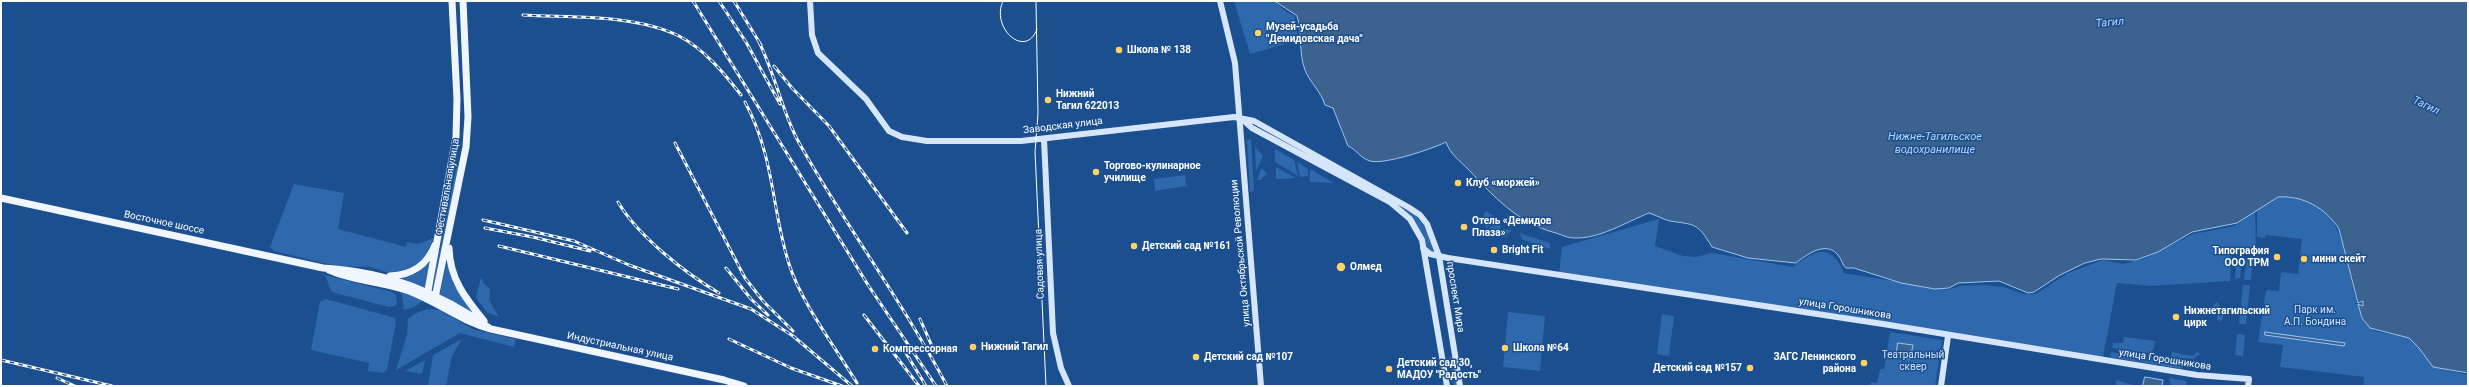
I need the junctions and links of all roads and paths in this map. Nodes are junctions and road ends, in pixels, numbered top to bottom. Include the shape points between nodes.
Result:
1 (452, 1) edge
2 (463, 1) edge
3 (810, 1) edge
4 (1220, 1) edge
5 (455, 68) junction
6 (465, 68) junction
7 (1241, 118) junction
8 (1044, 139) junction
9 (454, 156) junction
10 (465, 157) junction
11 (1, 198) edge
12 (1420, 216) joint
13 (450, 233) junction
14 (439, 235) junction
15 (1423, 248) junction
16 (1438, 256) junction
17 (323, 268) junction
18 (379, 276) junction
19 (431, 297) junction
20 (490, 329) junction
21 (1948, 336) junction
22 (744, 386) edge
23 (1069, 386) edge
24 (1261, 386) edge
25 (1447, 386) edge
26 (1460, 386) edge
27 (1941, 386) edge
28 (2248, 386) edge

1 - 5 main road, Фестивальная улица
2 - 6 main road, Фестивальная улица
3 - 8 main road, Заводская улица via 812,35 818,53 866,99 889,132 914,140 986,142
4 - 7 main road, улица Октябрьской Революции via 1235,63
5 - 6 main road
5 - 9 main road, Фестивальная улица via 457,119
6 - 10 main road, Фестивальная улица via 468,126
7 - 8 main road, Заводская улица via 1226,116
7 - 12 main road, Заводская улица via 1254,121
7 - 15 main road via 1252,128 1390,202 1410,219 1418,231
7 - 24 main road, улица Октябрьской Революции
8 - 23 main road, Садовая улица via 1053,333 1061,368
9 - 10 main road
9 - 14 main road, Фестивальная улица
10 - 13 main road, Фестивальная улица
11 - 17 main road, Восточное шоссе
12 - 16 main road, проспект Мира via 1429,228
13 - 19 main road, Фестивальная улица
13 - 20 main road via 450,261 454,279
14 - 18 main road via 431,255 421,267 403,275
14 - 19 main road
15 - 16 main road, улица Горошникова
15 - 25 main road
16 - 21 main road, улица Горошникова
16 - 26 main road, проспект Мира
17 - 18 main road, Восточное шоссе
17 - 19 main road, Восточное шоссе via 340,275
18 - 19 main road via 406,283
19 - 20 main road, Индустриальная улица via 467,321
20 - 22 main road, Индустриальная улица
21 - 27 main road
21 - 28 main road, улица Горошникова via 2197,375 2249,379

